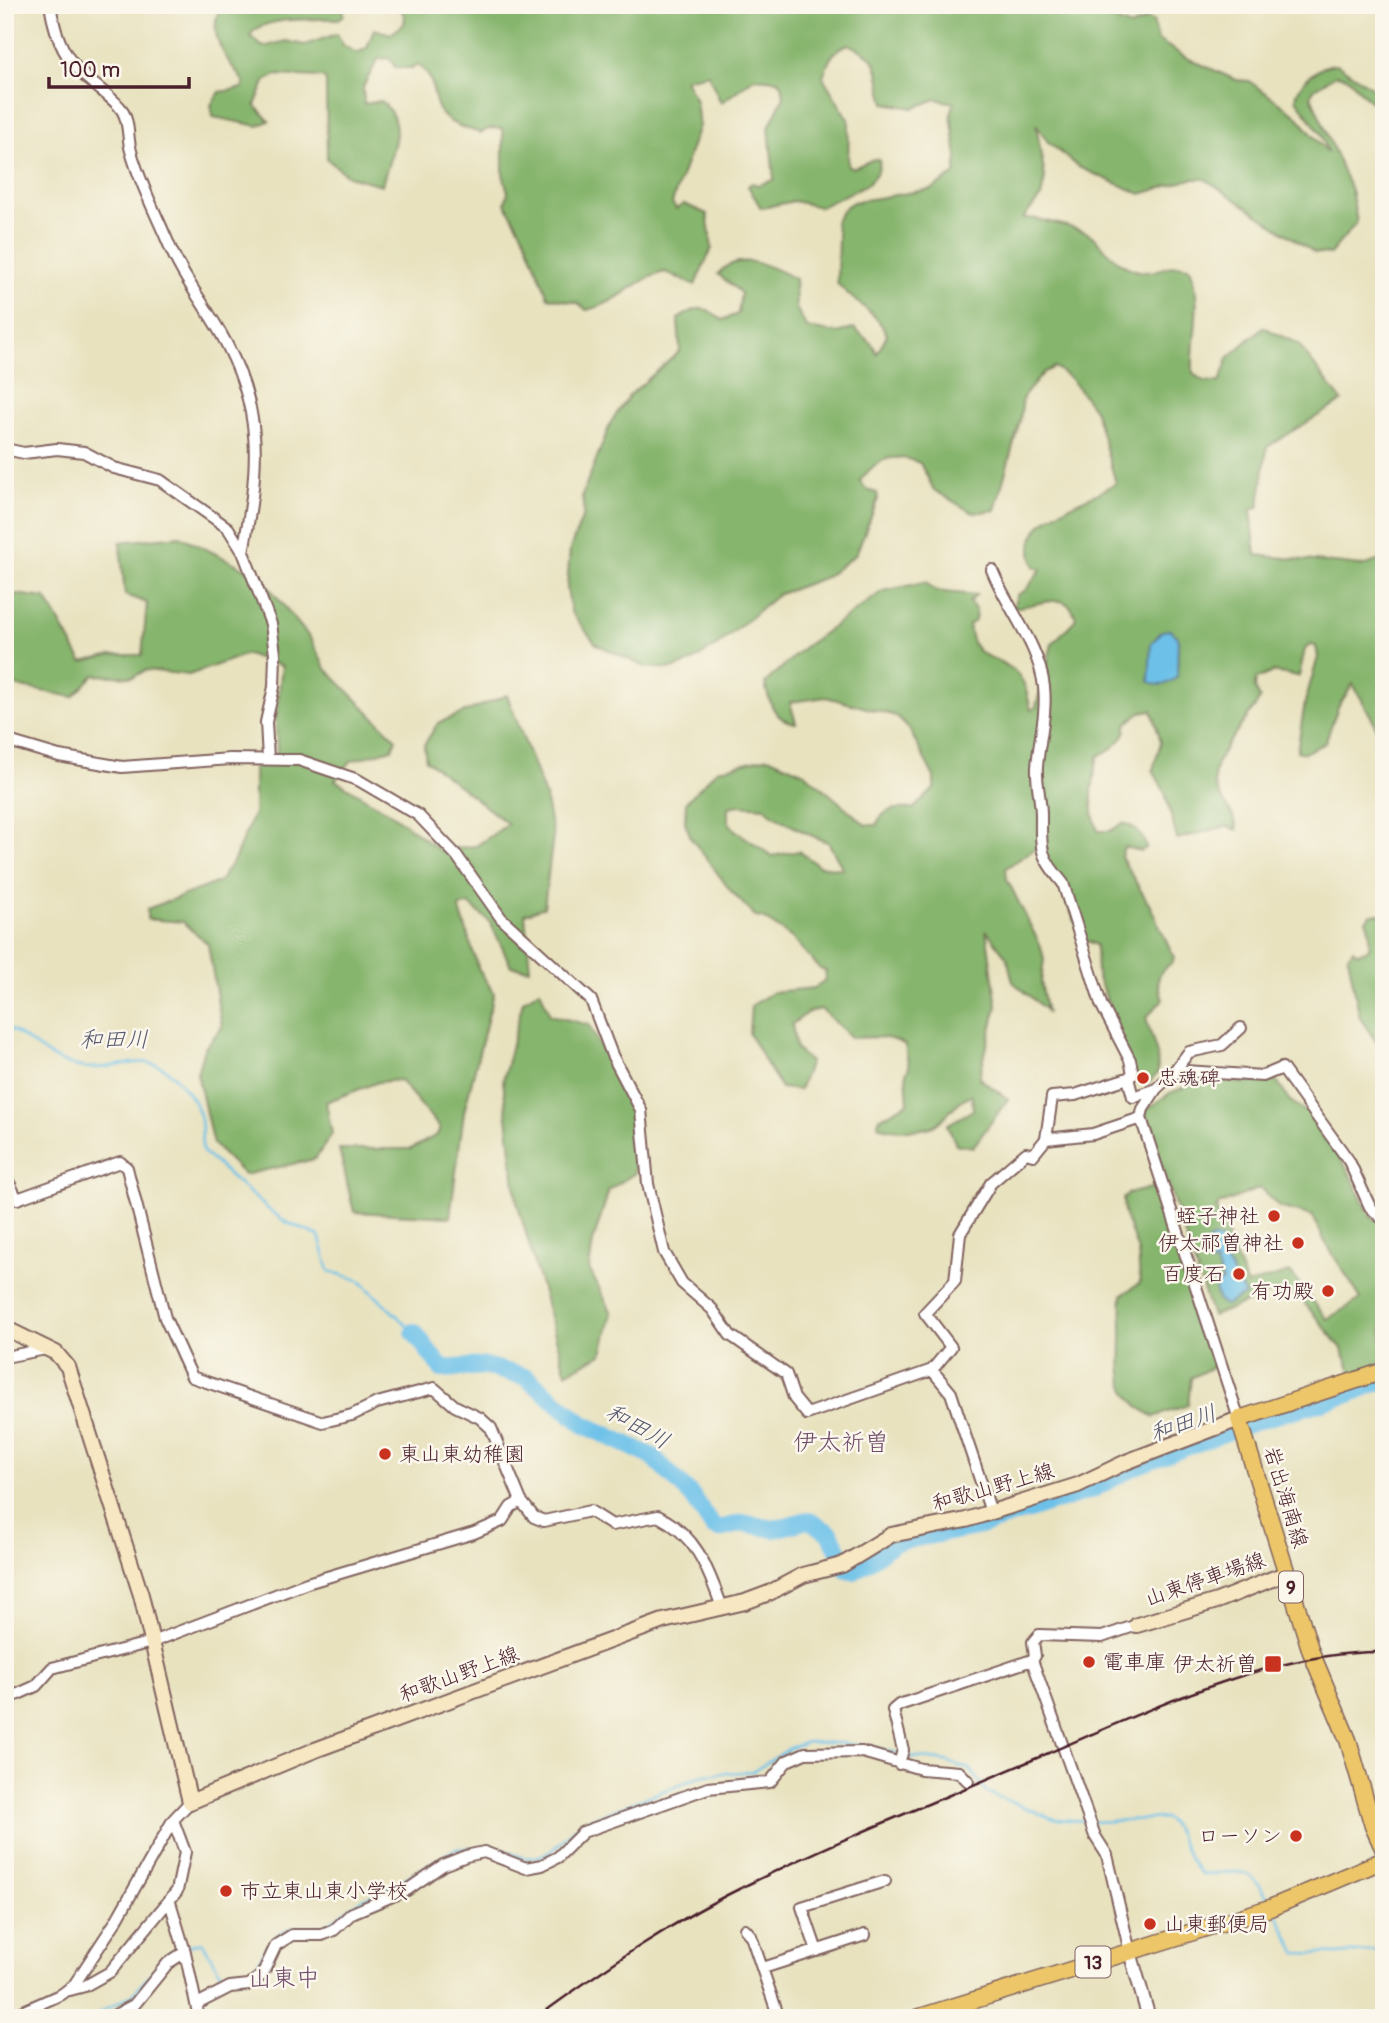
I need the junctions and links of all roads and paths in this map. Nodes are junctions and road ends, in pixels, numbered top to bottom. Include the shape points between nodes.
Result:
1 (50, 5) edge
2 (5, 449) edge
3 (243, 552) junction
4 (992, 570) dead end
5 (5, 740) edge
6 (268, 759) junction
7 (1241, 1028) dead end
8 (1172, 1074) junction
9 (1128, 1078) junction
10 (1156, 1089) junction
11 (1141, 1118) junction
12 (1046, 1139) junction
13 (5, 1175) edge
14 (1384, 1220) edge
15 (5, 1328) edge
16 (46, 1349) junction
17 (5, 1357) edge
18 (932, 1370) junction
19 (1384, 1371) edge
20 (1241, 1424) junction
21 (521, 1501) junction
22 (991, 1513) junction
23 (1287, 1573) junction
24 (722, 1606) junction
25 (1137, 1625) joint
26 (152, 1642) junction
27 (1032, 1660) junction
28 (5, 1700) edge
29 (899, 1764) junction
30 (968, 1781) dead end
31 (190, 1802) junction
32 (173, 1820) junction
33 (1384, 1850) edge
34 (1384, 1860) edge
35 (885, 1881) dead end
36 (170, 1902) junction
37 (745, 1929) dead end
38 (864, 1935) dead end
39 (817, 1951) junction
40 (185, 1952) junction
41 (1130, 1952) junction
42 (763, 1968) junction
43 (68, 1989) junction
44 (197, 2004) junction
45 (8, 2018) edge
46 (110, 2018) edge
47 (199, 2018) edge
48 (779, 2018) edge
49 (917, 2018) edge
50 (1149, 2018) edge

1 - 3 street via 64,56 122,109 131,152 167,242 239,369 253,408 255,477
2 - 3 street via 84,452 114,468 160,480 228,528
3 - 6 street via 271,624 275,654 266,722
4 - 9 street via 1016,623 1030,640 1044,686 1037,769 1039,841 1049,868 1063,883 1101,1004 1130,1060 1133,1074
5 - 6 street via 122,767
6 - 18 street via 299,760 358,780 418,815 457,856 501,918 591,1000 612,1055 641,1110 648,1184 664,1252 682,1283 712,1309 730,1335 786,1374 794,1398 807,1414
7 - 8 street via 1222,1045 1189,1052
8 - 10 street
8 - 14 street via 1263,1076 1282,1068 1349,1161 1370,1207
9 - 10 street via 1133,1097
9 - 12 street via 1052,1097
10 - 11 street
11 - 12 street via 1093,1134
11 - 20 street
12 - 18 street via 1033,1155 1026,1153 996,1176 960,1234 955,1281 925,1313 951,1347
13 - 21 street via 17,1199 120,1162 127,1168 165,1318 192,1377 323,1422 434,1388 491,1428
15 - 16 main road
16 - 17 street
16 - 26 main road via 68,1367
18 - 22 street via 951,1393
19 - 20 main road
20 - 22 main road, 和歌山野上線
20 - 23 main road, 岩出海南線 / 9
21 - 24 street via 534,1517 544,1521 590,1511 612,1525 658,1516 693,1542
21 - 26 street via 502,1521 474,1533 307,1583
22 - 24 main road, 和歌山野上線 via 891,1535 844,1564 803,1575 745,1602
23 - 25 main road, 山東停車場線 via 1217,1601
23 - 33 main road, 岩出海南線 / 9 via 1313,1660 1348,1740
24 - 31 main road, 和歌山野上線 via 663,1621 315,1750
25 - 27 street via 1102,1637 1039,1635 1033,1642
26 - 28 street via 52,1668 36,1686
26 - 31 main road
27 - 29 street via 899,1704 893,1710 903,1750
27 - 41 street via 1095,1836 1107,1855
29 - 30 street via 959,1772
29 - 44 street via 862,1752 805,1753 787,1761 770,1782 708,1788 583,1832 558,1857 542,1865 526,1868 484,1852 466,1856 352,1913 323,1935 292,1935 276,1945 262,1975 249,1985 230,1987
31 - 32 street
32 - 36 street via 185,1852 181,1880
32 - 43 street via 116,1921
34 - 41 main road, 13 via 1277,1906
35 - 39 street via 802,1907
36 - 40 street
36 - 43 street via 110,1972 85,1986
37 - 42 street
38 - 39 street
39 - 42 street
40 - 44 street
40 - 46 street via 168,1963 134,2005
41 - 49 main road, 13
41 - 50 street
42 - 48 street
43 - 45 street
44 - 47 street

